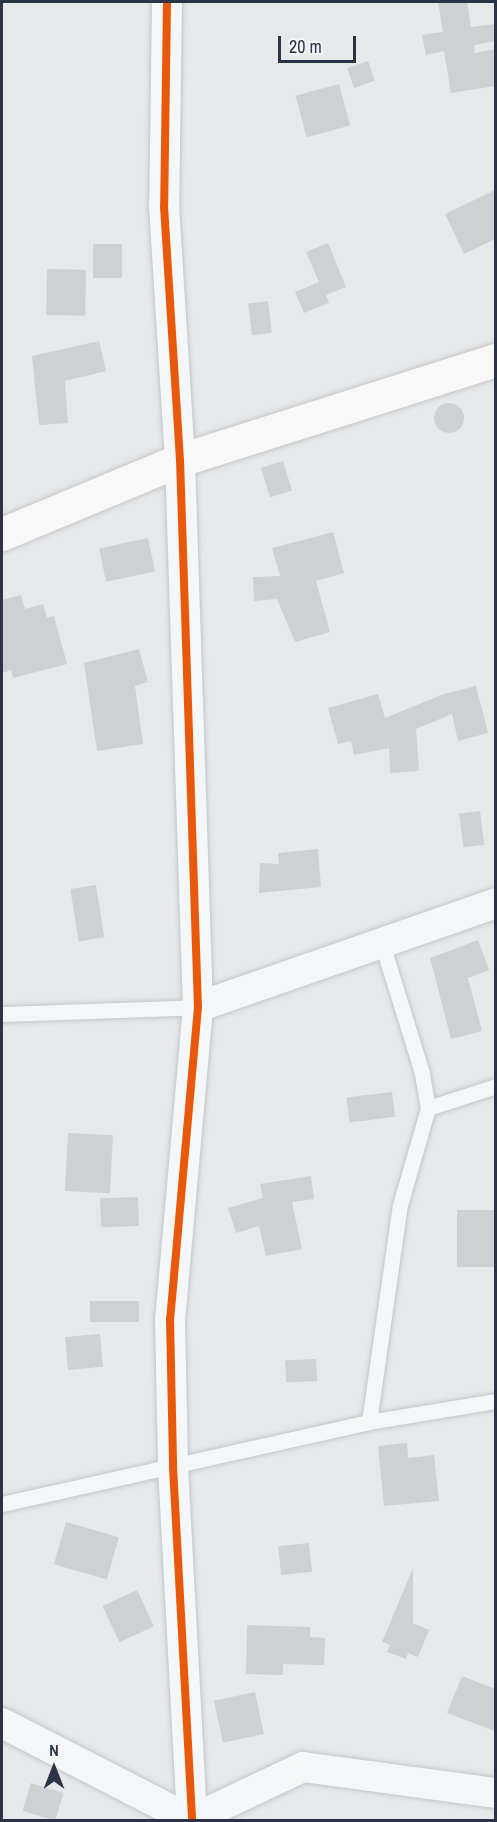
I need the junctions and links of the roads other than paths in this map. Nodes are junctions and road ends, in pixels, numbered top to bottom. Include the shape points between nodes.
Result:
1 (167, 2) edge
2 (495, 360) edge
3 (180, 460) junction
4 (2, 534) edge
5 (495, 903) edge
6 (382, 944) junction
7 (198, 1007) junction
8 (2, 1014) edge
9 (495, 1086) edge
10 (428, 1108) junction
11 (495, 1401) edge
12 (369, 1422) junction
13 (173, 1467) junction
14 (2, 1504) edge
15 (2, 1723) edge
16 (495, 1793) edge
17 (191, 1820) edge

1 - 3 street via 164,206
2 - 3 street
3 - 4 street
3 - 7 street
5 - 6 street
6 - 7 street
6 - 10 lane via 422,1073
7 - 8 lane
7 - 13 street via 170,1319
9 - 10 lane
10 - 12 lane via 400,1205
11 - 12 lane
12 - 13 lane
13 - 14 lane
13 - 17 street
15 - 17 street
16 - 17 street via 303,1767

